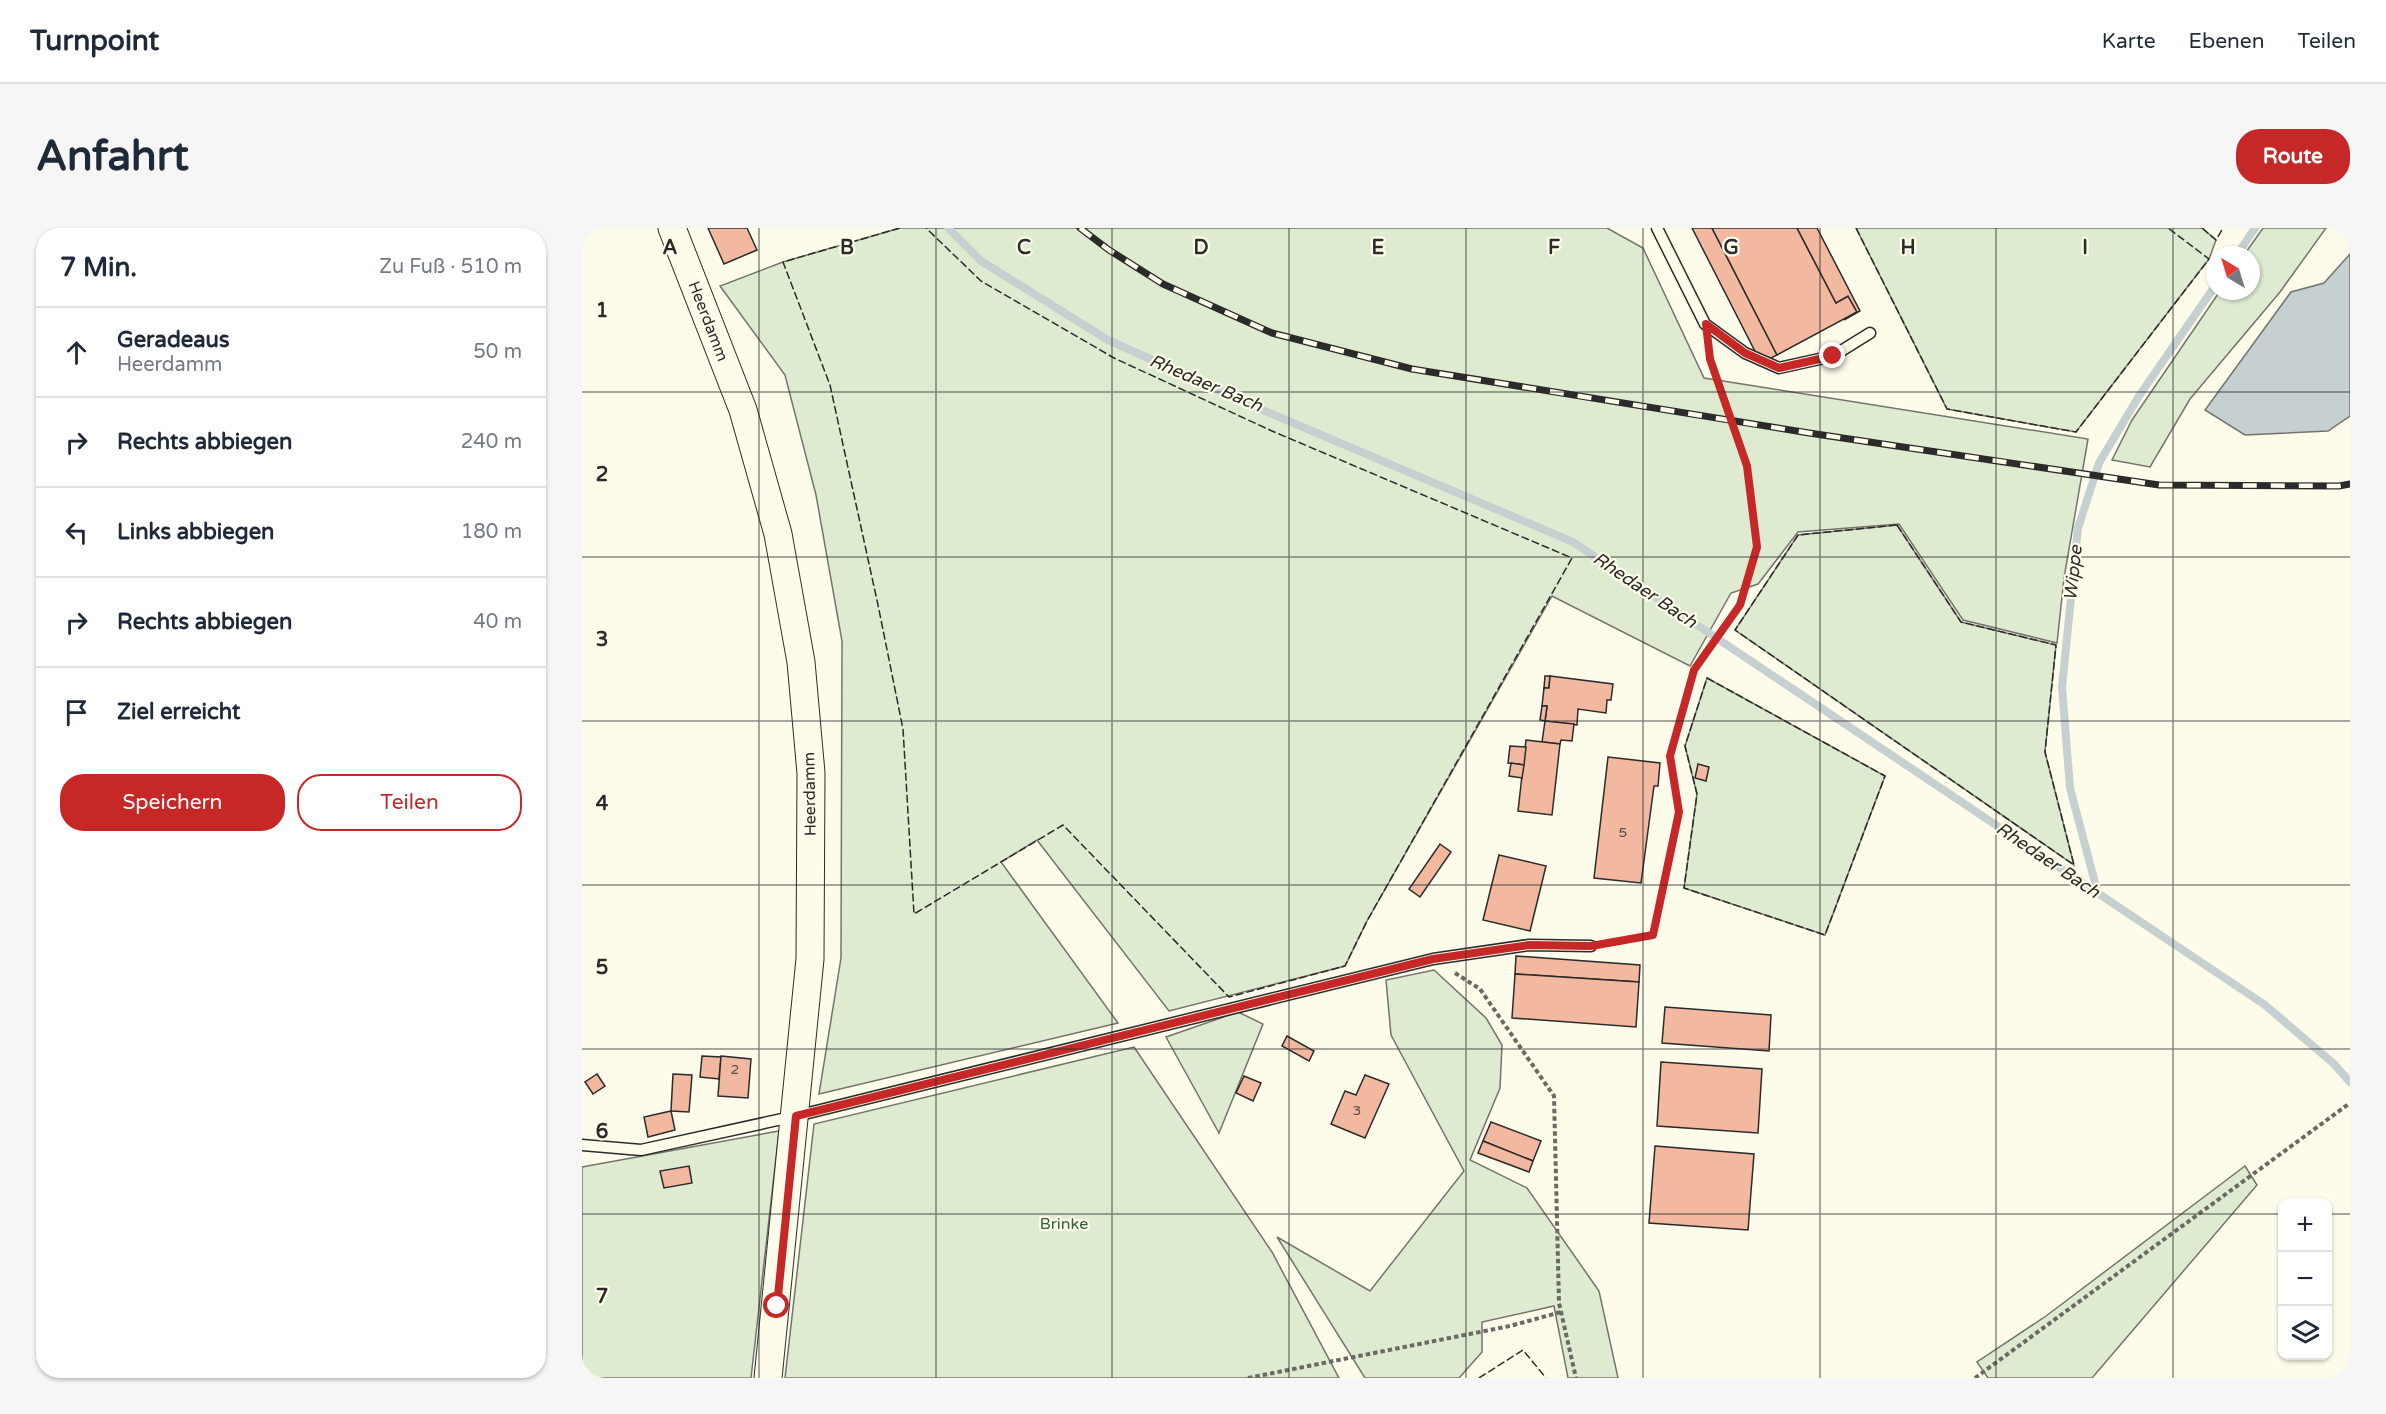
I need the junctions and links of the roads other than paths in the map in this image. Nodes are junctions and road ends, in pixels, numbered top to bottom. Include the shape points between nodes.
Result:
1 (672, 228) edge
2 (1657, 228) edge
3 (1870, 333) dead end
4 (1591, 946) road end
5 (796, 1116) junction
6 (582, 1145) edge
7 (768, 1378) edge

1 - 5 street, Heerdamm via 743,410 778,534 801,662 811,773 810,959
2 - 3 lane via 1706,324 1745,353 1779,368 1833,356
4 - 5 lane via 1529,945 1433,959
5 - 6 lane via 641,1150
5 - 7 street, Heerdamm

